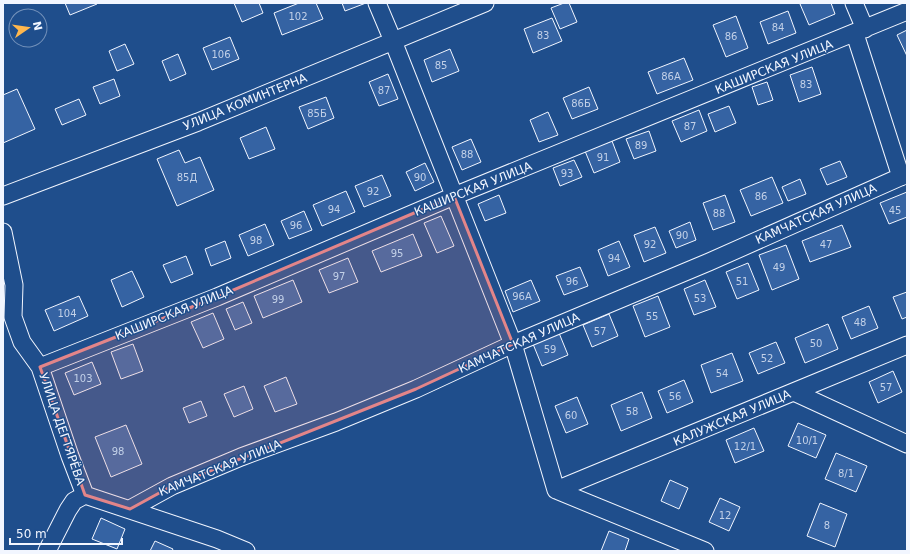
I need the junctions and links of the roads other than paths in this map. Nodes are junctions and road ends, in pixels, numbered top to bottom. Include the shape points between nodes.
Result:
1 (377, 3) edge
2 (485, 3) edge
3 (854, 3) edge
4 (907, 12) edge
5 (860, 31) junction
6 (393, 41) junction
7 (904, 175) edge
8 (3, 196) edge
9 (454, 196) junction
10 (3, 232) edge
11 (513, 344) junction
12 (907, 345) edge
13 (40, 367) junction
14 (794, 392) junction
15 (907, 444) edge
16 (556, 490) junction
17 (84, 495) junction
18 (130, 509) junction
19 (47, 551) edge
20 (246, 551) edge
21 (705, 551) edge

1 - 6 street
2 - 6 street, УЛИЦА КОМИНТЕРНА
3 - 5 street
4 - 5 street, КАШИРСКАЯ УЛИЦА
5 - 7 street
5 - 9 street, КАШИРСКАЯ УЛИЦА
6 - 8 street, УЛИЦА КОМИНТЕРНА via 198,122
6 - 9 street
7 - 11 street, КАМЧАТСКАЯ УЛИЦА via 709,262
9 - 11 street
9 - 13 street, КАШИРСКАЯ УЛИЦА via 217,297
10 - 13 street, УЛИЦА ДЕГТЯРЁВА via 14,285 13,317 22,342
11 - 16 street
11 - 18 street, КАМЧАТСКАЯ УЛИЦА via 416,389 172,486
12 - 14 street, КАЛУЖСКАЯ УЛИЦА
13 - 17 street, УЛИЦА ДЕГТЯРЁВА
14 - 15 street
14 - 16 street, КАЛУЖСКАЯ УЛИЦА
16 - 21 street
17 - 18 street
17 - 19 street, УЛИЦА ДЕГТЯРЁВА via 74,501 68,510
18 - 20 street

